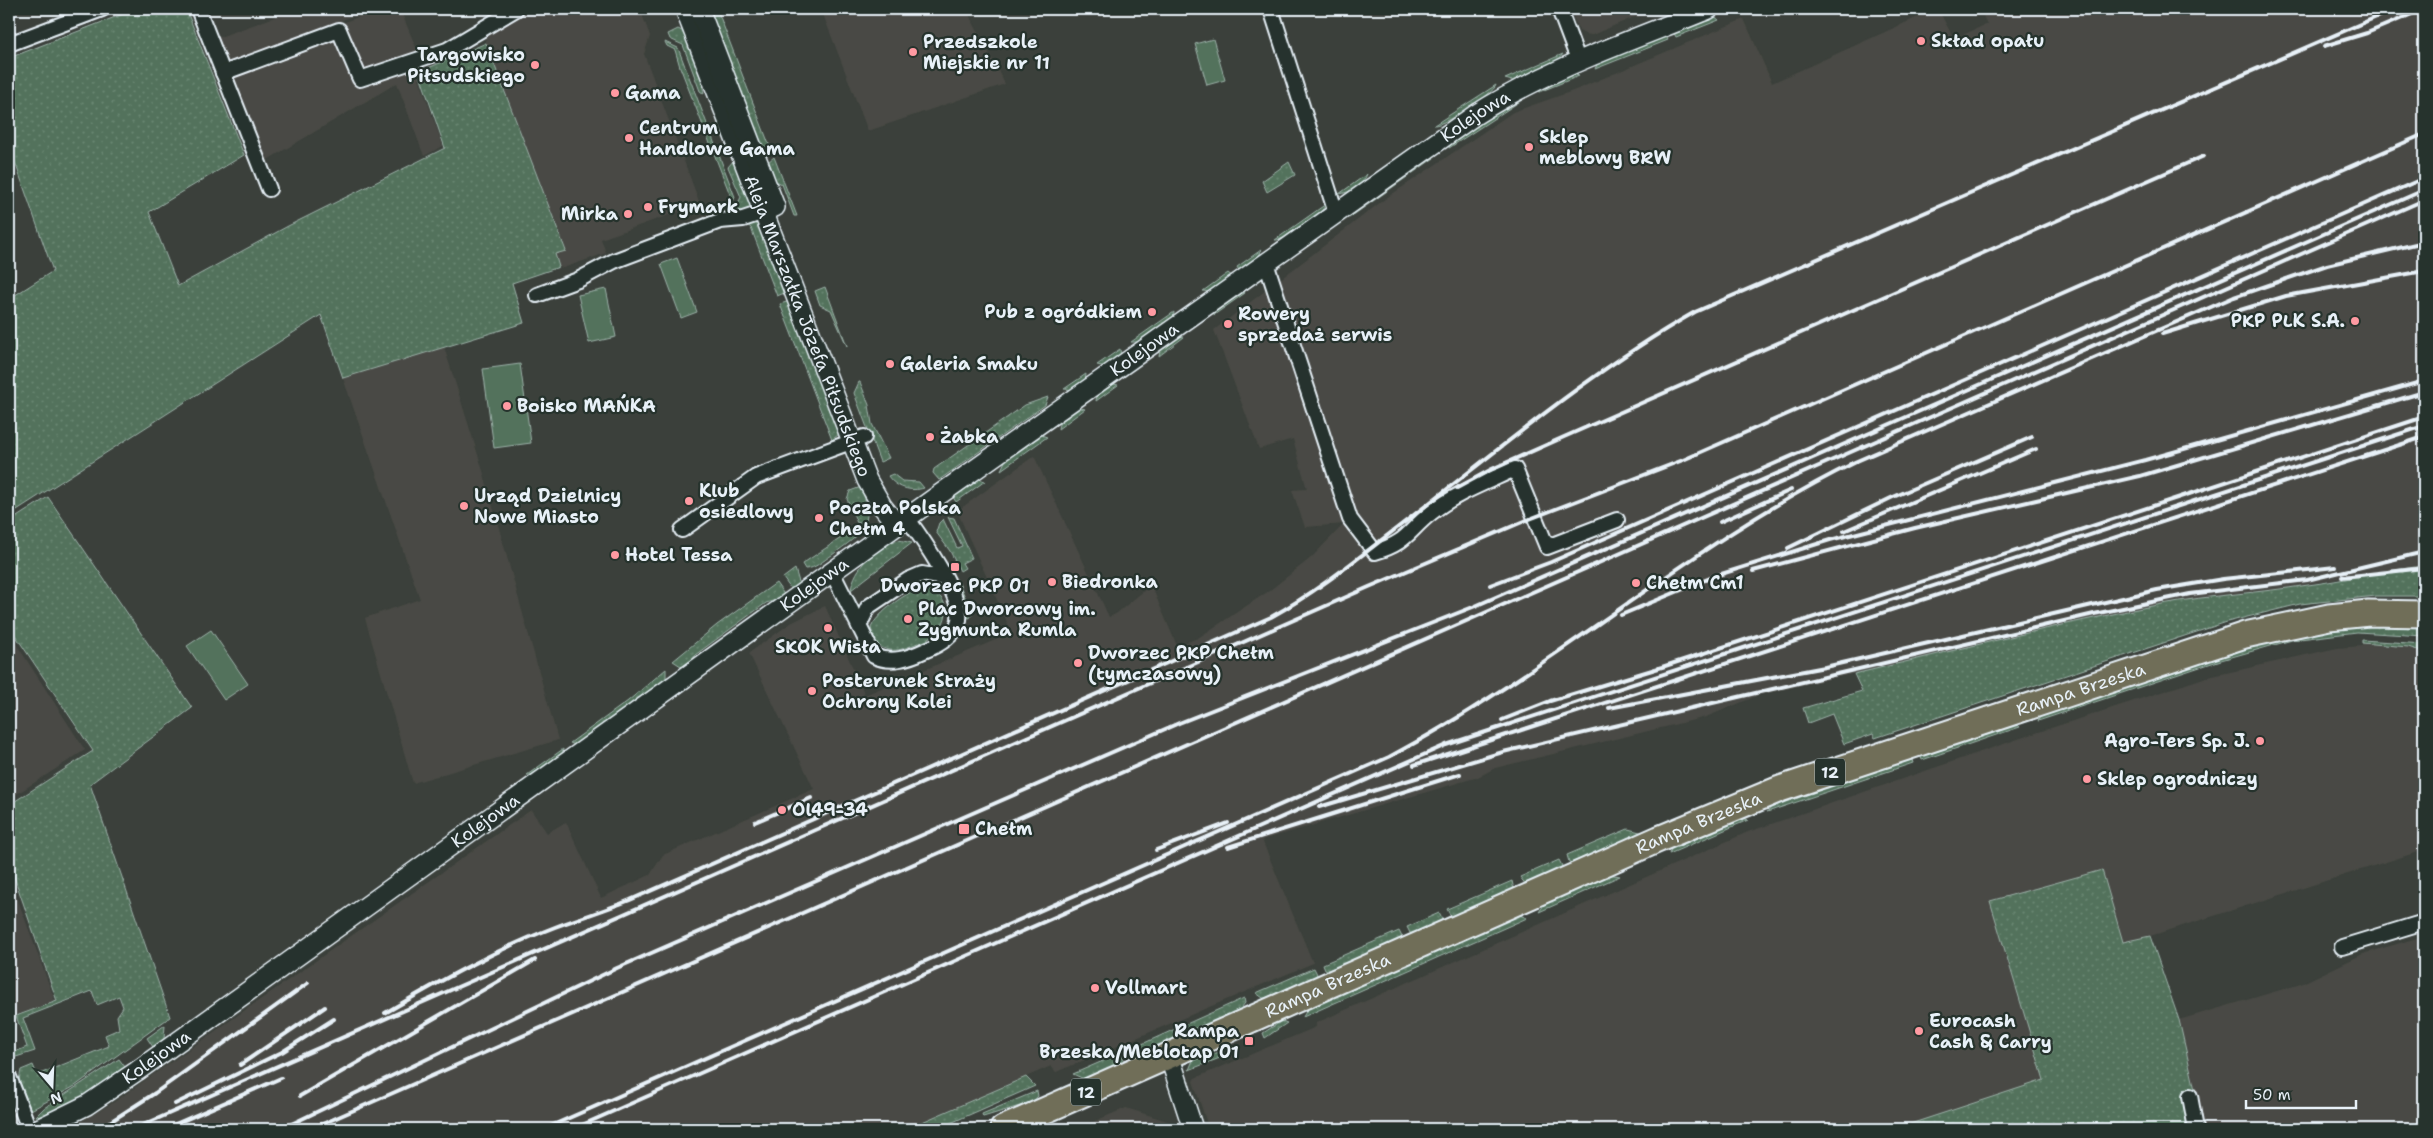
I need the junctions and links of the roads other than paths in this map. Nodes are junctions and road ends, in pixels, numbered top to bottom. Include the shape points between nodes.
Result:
1 (102, 9) edge
2 (198, 9) edge
3 (516, 9) edge
4 (685, 9) edge
5 (699, 9) edge
6 (1271, 9) edge
7 (1559, 9) edge
8 (1709, 9) edge
9 (9, 44) edge
10 (1579, 62) junction
11 (223, 73) junction
12 (269, 189) dead end
13 (770, 210) junction
14 (1336, 213) junction
15 (1266, 263) junction
16 (537, 295) dead end
17 (858, 439) junction
18 (1617, 520) dead end
19 (902, 521) junction
20 (682, 530) dead end
21 (832, 572) junction
22 (945, 578) junction
23 (2424, 614) edge
24 (859, 626) junction
25 (2424, 922) edge
26 (2342, 947) dead end
27 (1169, 1055) junction
28 (9, 1077) edge
29 (2190, 1096) dead end
30 (29, 1129) edge
31 (38, 1129) edge
32 (1003, 1129) edge
33 (1194, 1129) edge
34 (2196, 1129) edge

1 - 9 street
2 - 11 street
3 - 11 street via 447,50 360,79 340,30
4 - 13 street, Aleja Marszałka Józefa Piłsudskiego
5 - 13 street, Aleja Marszałka Józefa Piłsudskiego
6 - 14 street
7 - 10 street
8 - 10 street, Kolejowa
10 - 14 street, Kolejowa via 1496,101
11 - 12 street
13 - 16 street via 743,219 720,221 614,260 578,280
13 - 17 street, Aleja Marszałka Józefa Piłsudskiego
14 - 15 street, Kolejowa
15 - 18 street via 1350,519 1375,552 1393,547 1406,538 1430,514 1457,495 1516,468 1547,547
15 - 19 street, Kolejowa
17 - 19 street, Aleja Marszałka Józefa Piłsudskiego
17 - 20 street via 756,477
19 - 21 street, Kolejowa
19 - 22 street via 924,542
21 - 24 street
21 - 31 street, Kolejowa via 136,1071 87,1105
22 - 24 street via 922,574 908,580 868,607
22 - 24 street via 960,618 956,629 934,647 908,658 883,661 869,650
23 - 27 highway, Rampa Brzeska / 12 via 2369,613 2329,617 2253,633 1780,789
25 - 26 street
27 - 32 highway, Rampa Brzeska / 12
27 - 33 street
28 - 30 street
29 - 34 street

